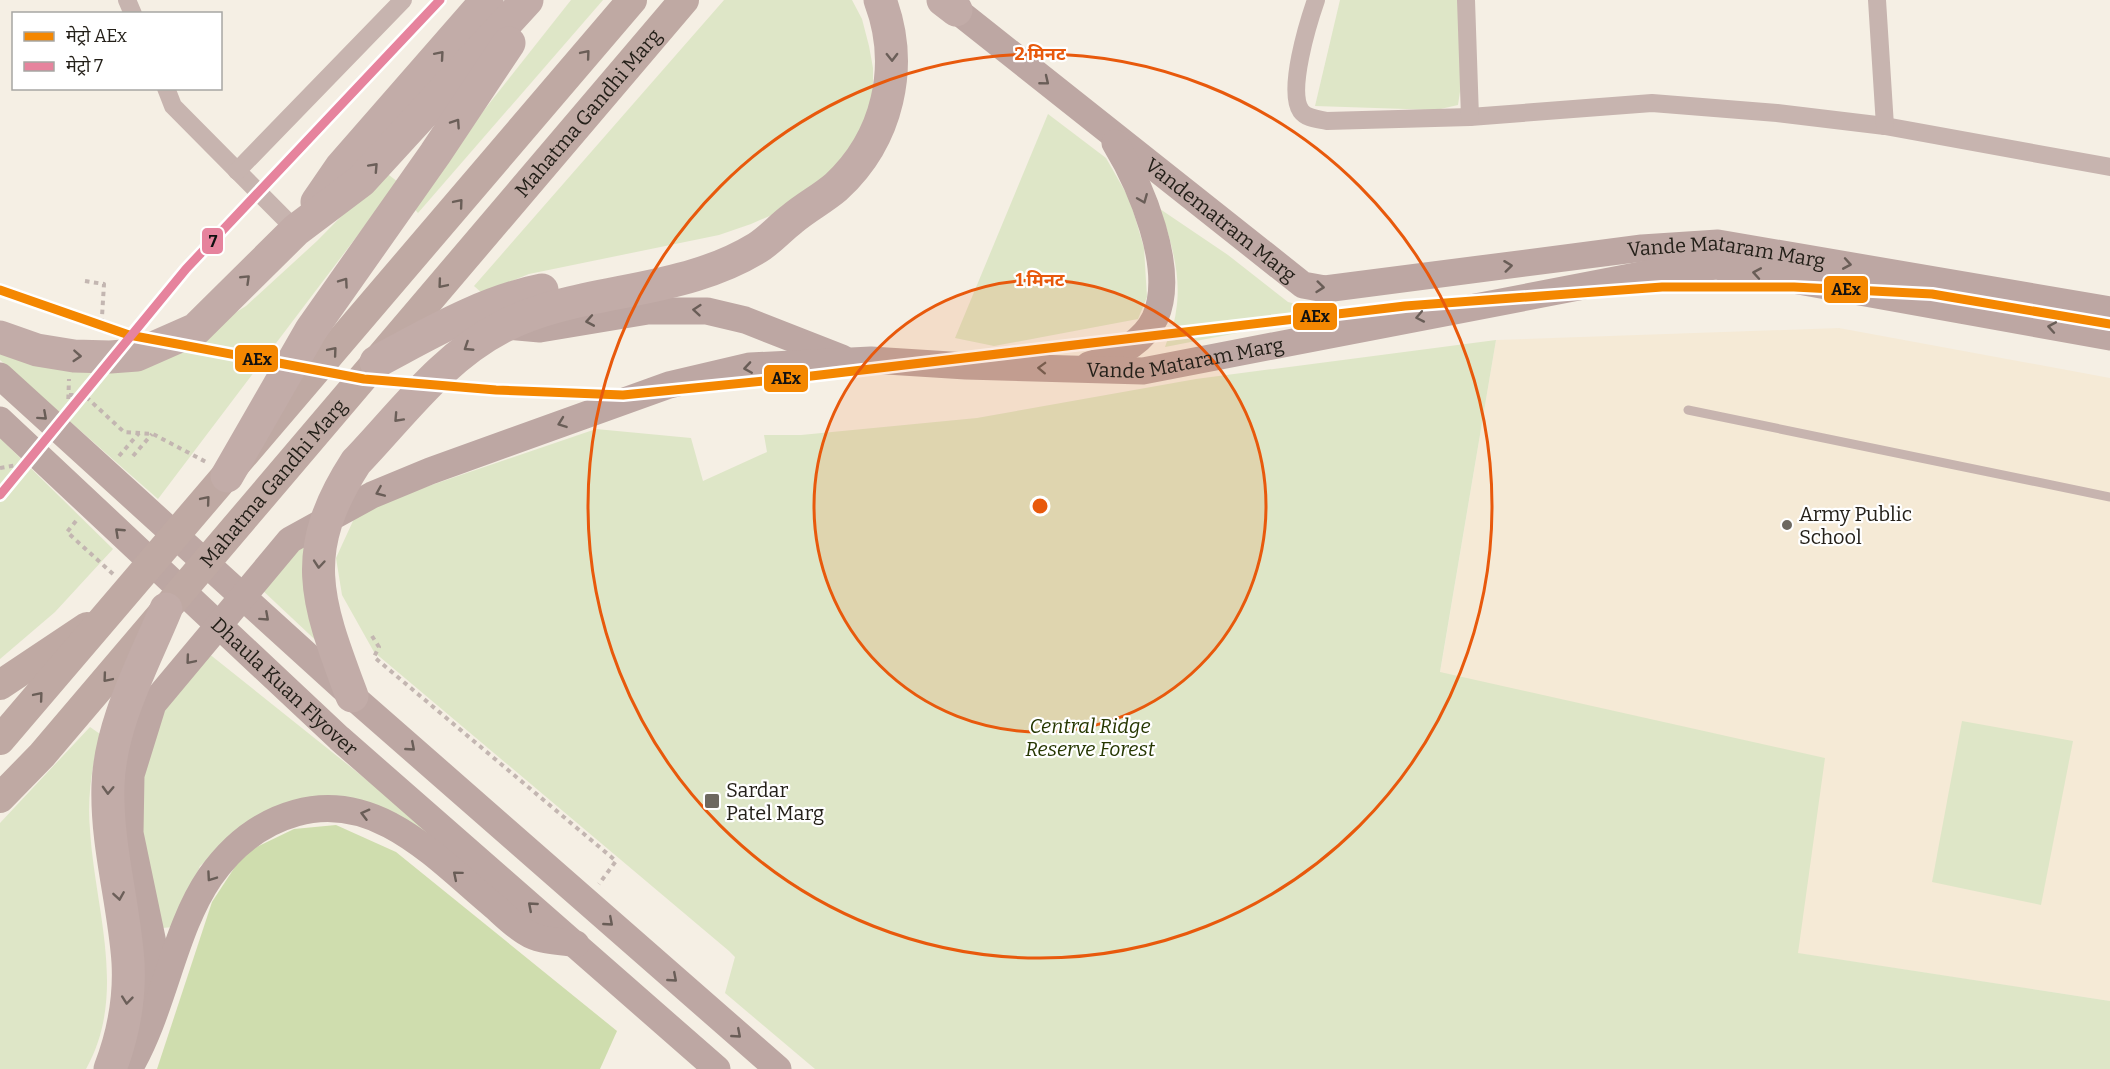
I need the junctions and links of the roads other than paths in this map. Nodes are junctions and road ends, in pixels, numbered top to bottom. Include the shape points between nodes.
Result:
1 (403, 0) edge
2 (487, 0) edge
3 (527, 0) edge
4 (538, 0) edge
5 (632, 0) edge
6 (684, 0) edge
7 (880, 0) edge
8 (1316, 0) edge
9 (1466, 0) edge
10 (1877, 0) edge
11 (949, 3) edge
12 (167, 90) edge
13 (1470, 117) junction
14 (1885, 126) junction
15 (1106, 129) junction
16 (2110, 167) edge
17 (237, 171) junction
18 (793, 217) junction
19 (296, 230) junction
20 (1450, 273) joint
21 (2110, 310) edge
22 (504, 326) junction
23 (2110, 337) edge
24 (0, 338) edge
25 (860, 360) junction
26 (376, 362) junction
27 (1076, 369) junction
28 (0, 376) edge
29 (1688, 410) dead end
30 (0, 420) edge
31 (227, 476) junction
32 (2110, 497) edge
33 (166, 609) junction
34 (107, 616) junction
35 (0, 685) edge
36 (352, 696) junction
37 (0, 740) edge
38 (0, 798) edge
39 (577, 944) junction
40 (145, 1035) junction
41 (710, 1067) edge
42 (110, 1069) edge
43 (129, 1069) edge
44 (778, 1069) edge

1 - 17 street
19 -> 2 highway via 341,167
19 -> 3 highway via 361,181
31 -> 4 highway via 310,330
31 -> 5 main road, Mahatma Gandhi Marg
6 -> 26 main road, Mahatma Gandhi Marg
7 -> 18 highway via 892,56 891,84 880,125 870,146 846,177
8 - 13 street via 1295,86 1296,102 1302,113 1327,121
9 - 13 street
10 - 14 street
11 -> 15 main road, Vandematram Marg
12 - 17 street via 173,106
13 - 14 street via 1652,103
14 - 16 street
15 -> 20 main road, Vandematram Marg via 1303,285 1325,289
15 -> 27 main road via 1148,210 1159,263 1160,295 1155,317 1138,339 1120,353
17 - 19 street
18 - 22 highway via 757,248 696,275 560,304
18 - 26 highway via 714,251 623,275 525,294 462,317
24 -> 19 highway via 37,350 100,357 137,355 195,329
20 -> 21 main road, Vande Mataram Marg via 1642,248 1718,243
25 -> 22 main road via 745,320 707,311 648,311 540,329
22 -> 36 highway via 448,362 351,470 329,516 318,578 326,626
23 -> 27 main road, Vande Mataram Marg via 1716,266 1646,274 1143,371
27 -> 25 main road, Vande Mataram Marg
25 -> 40 main road via 750,366 669,385 430,471 372,495 290,540 153,704 131,775 130,833 157,962
26 - 33 main road, Mahatma Gandhi Marg
28 -> 36 main road, Dhaula Kuan Flyover
29 - 32 lane
39 -> 30 main road, Dhaula Kuan Flyover via 339,738
34 -> 31 main road, Mahatma Gandhi Marg
33 -> 38 main road, Mahatma Gandhi Marg via 42,755
33 -> 42 highway via 116,733 109,766 110,833 128,974 123,1027
34 - 35 main road
37 -> 34 main road, Mahatma Gandhi Marg
36 -> 44 main road, Dhaula Kuan Flyover
39 -> 40 main road via 527,934 390,823 340,809 299,812 252,834 211,877 188,920 164,993
39 - 41 main road, Dhaula Kuan Flyover
40 - 43 main road

